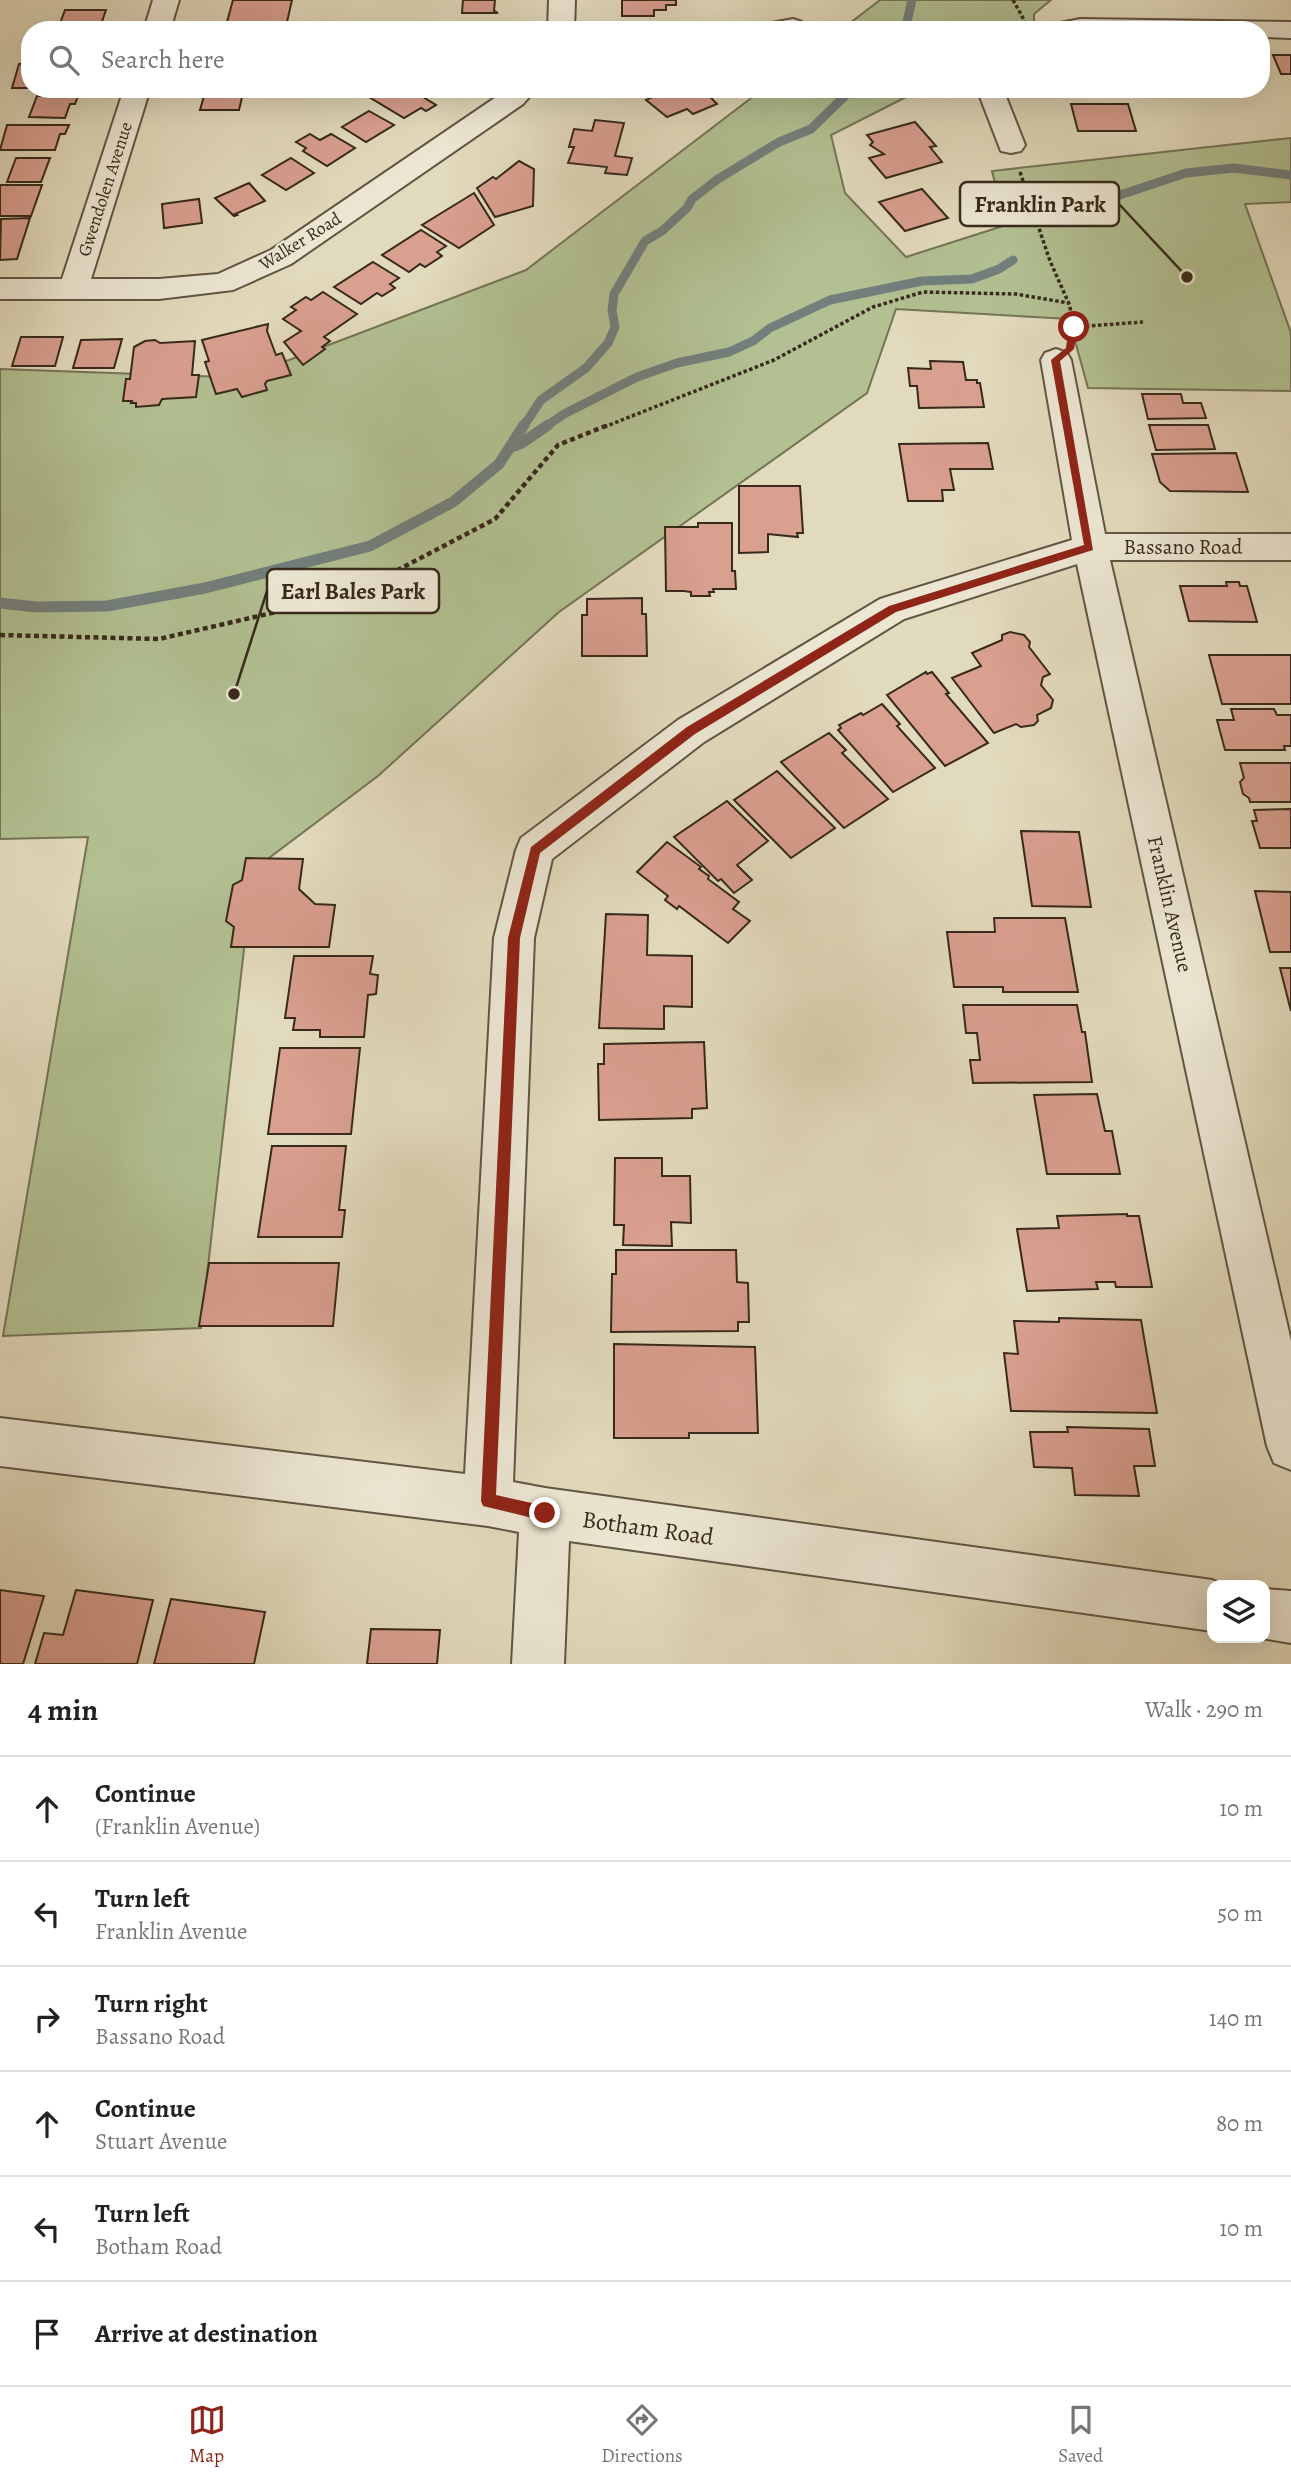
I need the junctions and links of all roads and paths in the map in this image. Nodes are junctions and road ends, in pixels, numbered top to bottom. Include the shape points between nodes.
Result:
1 (166, 0) edge
2 (562, 0) edge
3 (1013, 0) edge
4 (160, 21) edge
5 (561, 21) edge
6 (1024, 21) edge
7 (1270, 30) edge
8 (1291, 30) edge
9 (135, 98) edge
10 (514, 98) edge
11 (993, 98) edge
12 (1011, 145) joint
13 (0, 289) edge
14 (73, 289) junction
15 (1068, 303) junction
16 (1143, 322) dead end
17 (1065, 344) junction
18 (1090, 547) junction
19 (1291, 547) edge
20 (0, 635) edge
21 (0, 1442) edge
22 (1291, 1446) edge
23 (488, 1501) junction
24 (545, 1513) junction
25 (1207, 1605) edge
26 (1270, 1615) edge
27 (1291, 1617) edge
28 (538, 1664) edge

1 - 4 street
2 - 5 street
3 - 6 path
7 - 8 street
9 - 14 street, Gwendolen Avenue
10 - 14 street, Walker Road via 281,257 223,284
11 - 12 street
12 - 15 path
13 - 14 street, Walker Road
15 - 17 path
15 - 20 path via 1016,293 967,291 923,292 873,307 774,360 558,445 495,519 350,595 159,639
16 - 17 path
17 - 18 street, Franklin Avenue
18 - 19 street, Bassano Road
18 - 22 street, Franklin Avenue
18 - 23 street, Bassano Road via 892,609 691,731 535,850 514,938
21 - 23 street, Botham Road
23 - 24 street, Botham Road
24 - 25 street, Botham Road
24 - 28 street
26 - 27 street

